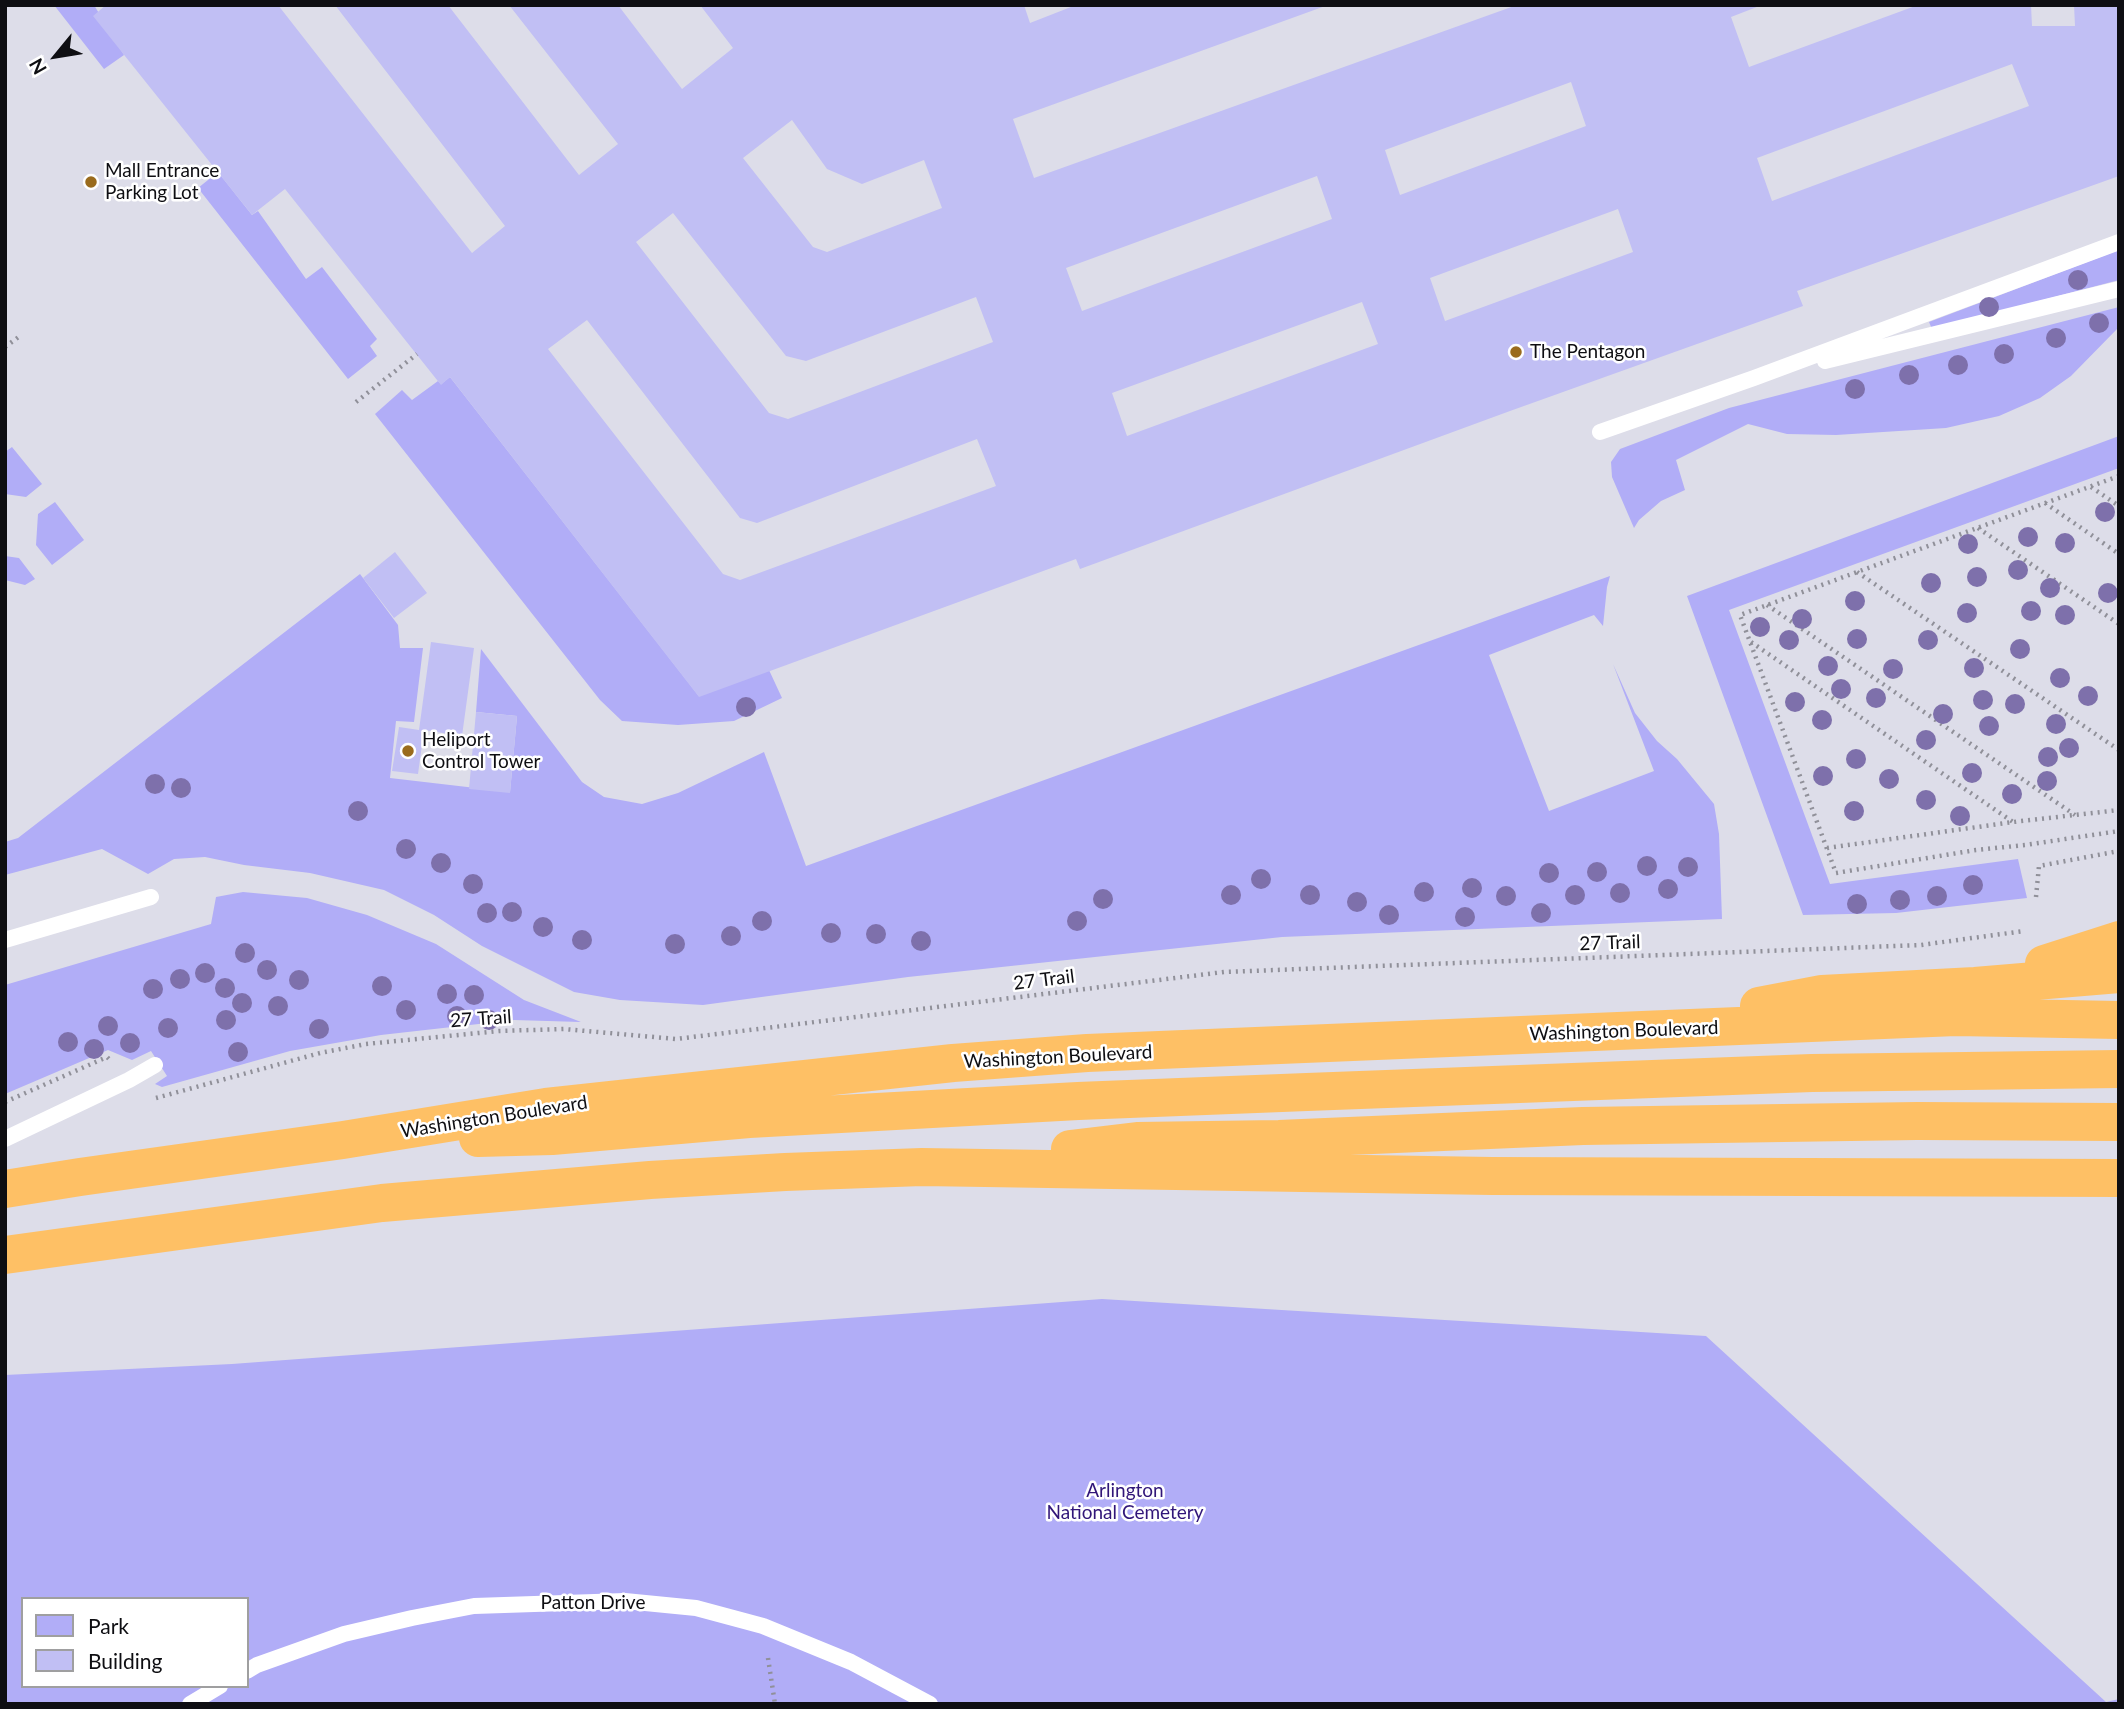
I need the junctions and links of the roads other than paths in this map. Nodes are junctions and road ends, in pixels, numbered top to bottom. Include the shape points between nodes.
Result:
1 (2119, 242) edge
2 (2119, 289) edge
3 (1754, 378) junction
4 (1600, 432) dead end
5 (151, 897) dead end
6 (5, 940) edge
7 (2119, 940) edge
8 (2119, 974) edge
9 (1975, 986) junction
10 (2119, 1020) edge
11 (1632, 1031) junction
12 (155, 1065) dead end
13 (2119, 1069) edge
14 (2119, 1122) edge
15 (5, 1139) edge
16 (343, 1140) junction
17 (922, 1167) junction
18 (2119, 1178) edge
19 (5, 1189) edge
20 (5, 1255) edge
21 (248, 1670) edge
22 (217, 1688) edge
23 (190, 1704) edge
24 (930, 1704) edge

1 - 3 lane
2 - 3 lane
3 - 4 lane
5 - 6 lane
7 - 9 highway
8 - 9 highway
9 - 11 highway via 1822,994
10 - 11 highway, Washington Boulevard via 1956,1017
11 - 16 highway, Washington Boulevard via 1087,1053 953,1063 546,1107
12 - 15 lane
13 - 16 highway via 1812,1073 1266,1093 749,1119 552,1136
14 - 17 highway via 1583,1126 1137,1141
16 - 19 highway, Washington Boulevard
17 - 18 highway via 1492,1176
17 - 20 highway via 650,1180 382,1203
21 - 24 lane, Patton Drive via 344,1634 474,1606 625,1601 696,1608 763,1626 851,1662
22 - 23 lane

